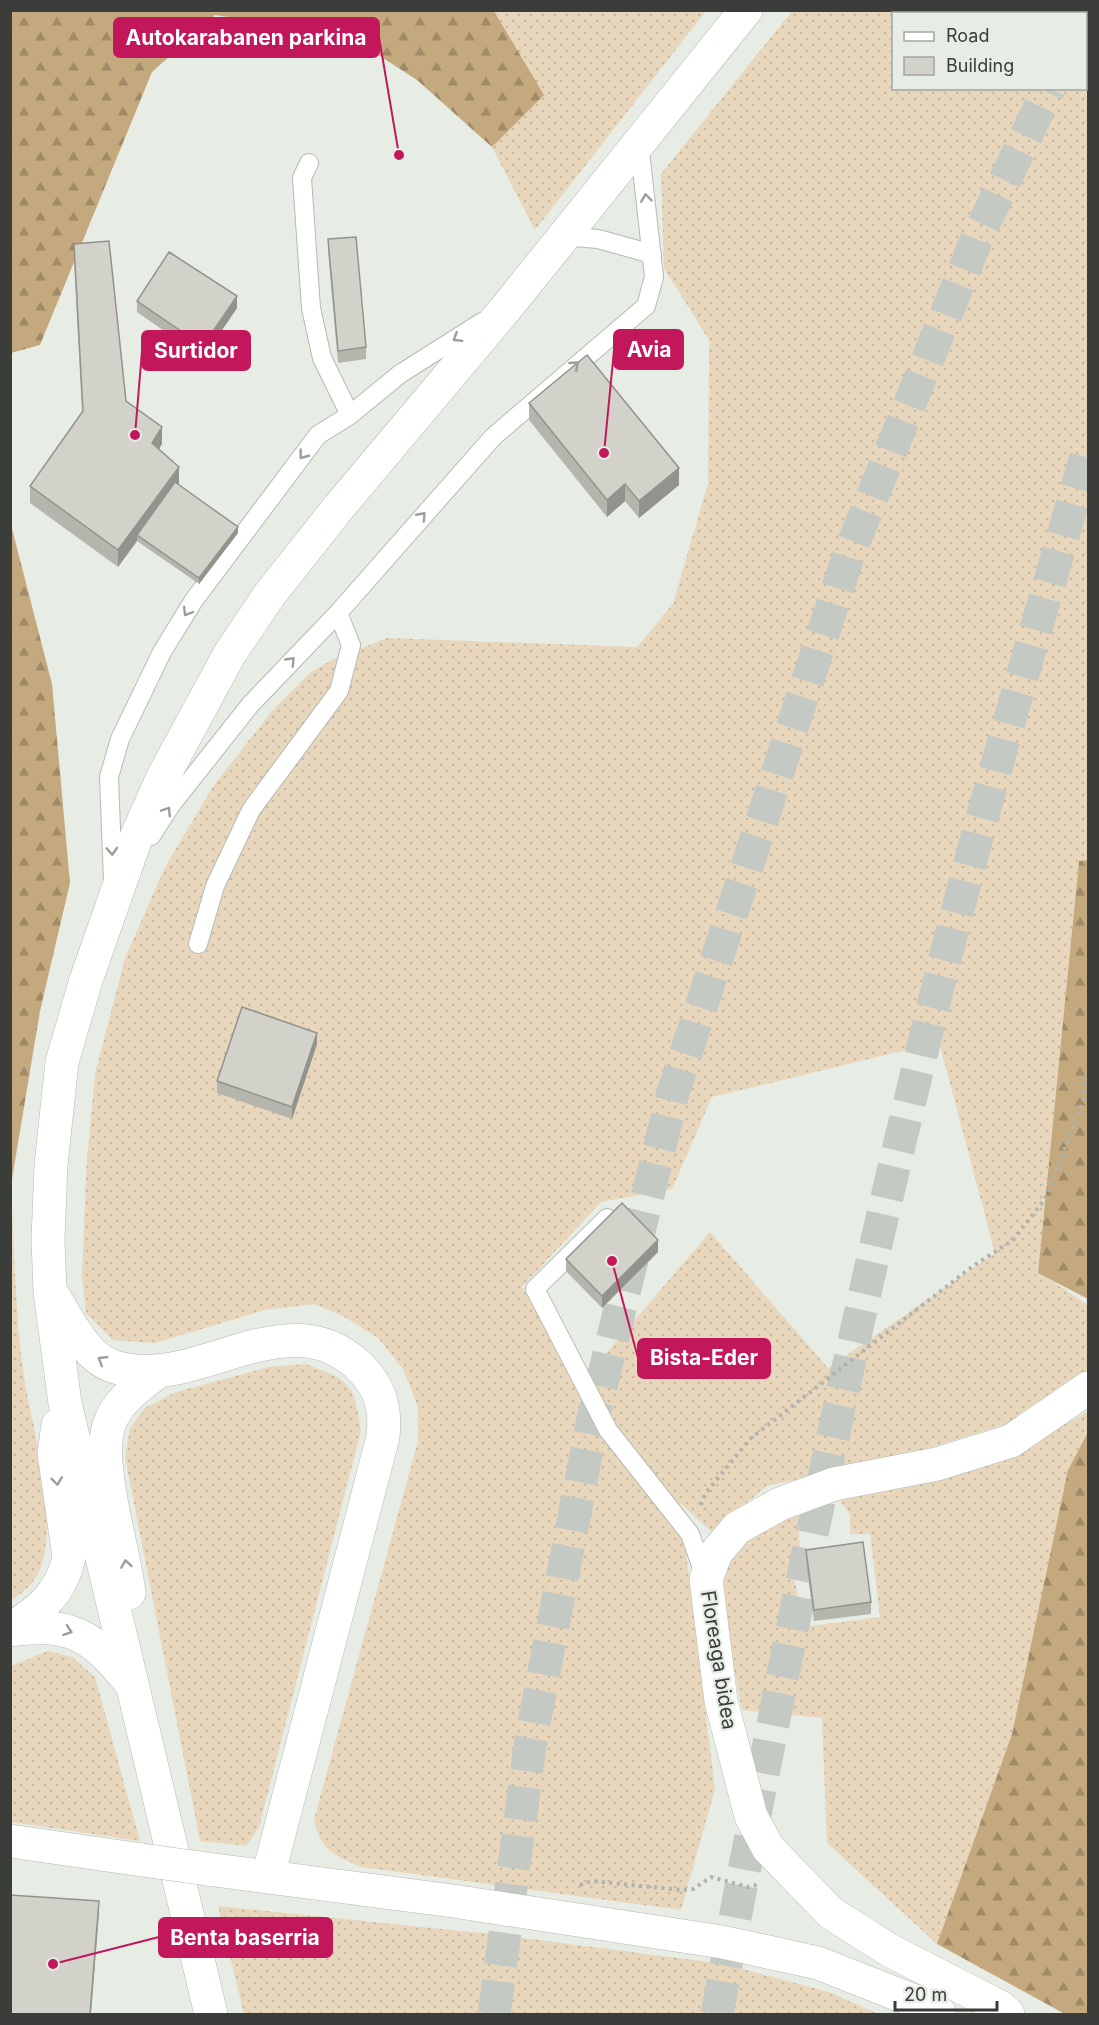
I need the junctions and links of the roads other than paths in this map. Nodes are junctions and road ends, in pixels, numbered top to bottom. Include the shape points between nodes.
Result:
1 (746, 10) edge
2 (639, 142) junction
3 (309, 163) dead end
4 (563, 236) junction
5 (652, 254) junction
6 (507, 307) junction
7 (350, 416) junction
8 (338, 613) junction
9 (114, 896) junction
10 (198, 944) dead end
11 (607, 1218) edge
12 (50, 1292) junction
13 (158, 1372) junction
14 (1089, 1388) edge
15 (65, 1403) junction
16 (706, 1579) junction
17 (10, 1629) edge
18 (132, 1685) junction
19 (10, 1841) edge
20 (268, 1875) junction
21 (211, 2014) edge
22 (940, 2014) edge
23 (1008, 2014) edge

1 - 2 main road
2 - 4 main road
5 -> 2 lane
3 - 7 lane via 302,178 311,308 322,358
4 - 5 lane via 598,239
4 - 6 main road
8 -> 5 lane via 493,437 646,306 654,277
6 -> 7 lane via 400,374
6 - 9 main road via 339,507 270,594 229,655 163,777
7 -> 9 lane via 318,435 194,600 162,652 120,739 109,777
9 -> 8 lane via 171,805 214,750 250,705
8 - 10 lane via 351,645 339,691 251,810 215,886
9 - 12 main road via 62,1062 51,1165
11 - 16 lane via 535,1289 608,1430 690,1534
13 -> 12 main road via 109,1365 94,1355
12 - 15 main road
18 -> 13 main road via 135,1660 126,1563 105,1463 105,1441 118,1407
13 - 20 main road via 276,1341 312,1340 346,1355 360,1367 378,1392 385,1412 383,1437
14 - 16 main road, Floreaga bidea via 1011,1441 937,1464 834,1484 780,1504 737,1528 716,1553
15 -> 17 main road via 54,1453 69,1557 66,1573 53,1596 35,1614
15 - 18 main road
16 - 23 main road, Floreaga bidea via 721,1701 751,1816 768,1848 831,1913 889,1950
17 -> 18 main road via 70,1630 97,1646
18 - 21 main road
19 - 20 main road, bridge
20 - 22 main road via 722,1942 818,1964

